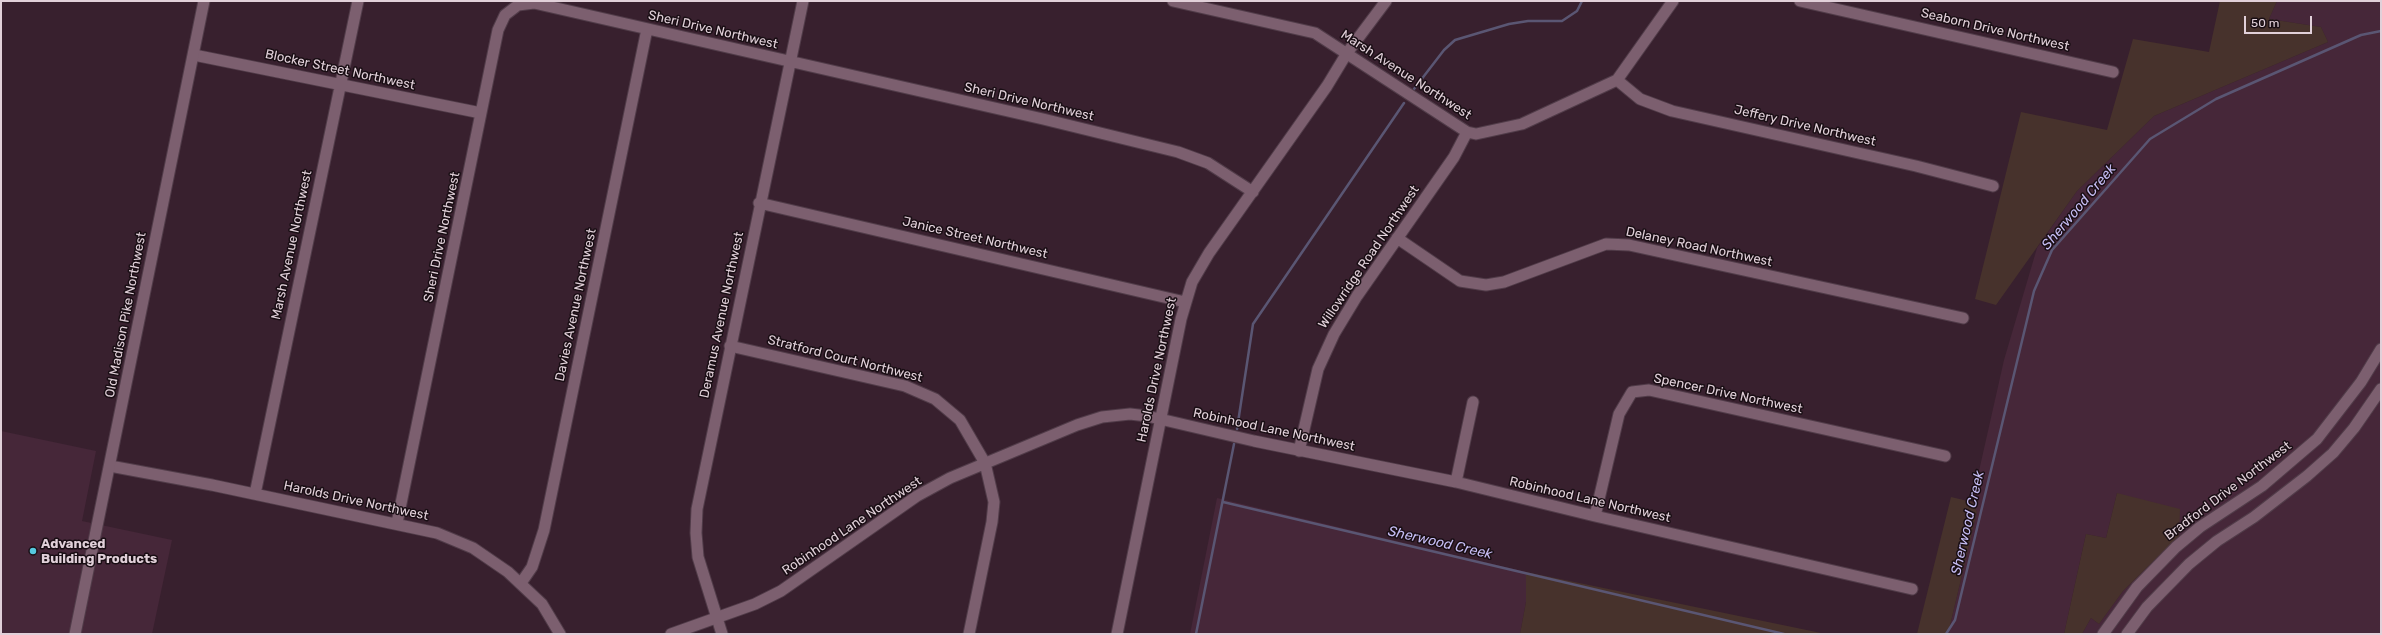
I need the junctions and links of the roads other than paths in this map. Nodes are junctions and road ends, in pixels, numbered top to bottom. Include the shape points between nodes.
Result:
1 (204, 1) edge
2 (358, 1) edge
3 (803, 1) edge
4 (1173, 1) edge
5 (1386, 1) edge
6 (1673, 1) edge
7 (1800, 1) edge
8 (647, 29) junction
9 (1347, 53) junction
10 (194, 55) junction
11 (789, 61) junction
12 (2113, 72) dead end
13 (1618, 80) junction
14 (340, 84) junction
15 (481, 113) junction
16 (1467, 132) junction
17 (1993, 186) dead end
18 (1253, 192) junction
19 (759, 203) junction
20 (1397, 238) junction
21 (1185, 302) junction
22 (1963, 318) dead end
23 (730, 346) junction
24 (2381, 350) edge
25 (2381, 389) edge
26 (1474, 402) dead end
27 (1161, 419) junction
28 (1299, 451) junction
29 (1945, 456) dead end
30 (985, 463) junction
31 (110, 466) junction
32 (1456, 482) junction
33 (255, 494) junction
34 (1595, 516) junction
35 (397, 523) junction
36 (521, 583) junction
37 (1912, 589) dead end
38 (717, 618) junction
39 (75, 634) edge
40 (560, 634) edge
41 (671, 634) edge
42 (722, 634) edge
43 (969, 634) edge
44 (1117, 634) edge
45 (2103, 634) edge
46 (2127, 634) edge

1 - 10 street, Old Madison Pike Northwest
2 - 14 street, Marsh Avenue Northwest
3 - 11 street, Deramus Avenue Northwest
4 - 9 street, Marsh Avenue Northwest via 1315,33
5 - 9 street, Harolds Drive Northwest
6 - 13 street
7 - 12 street, Seaborn Drive Northwest
8 - 11 street, Sheri Drive Northwest
8 - 15 street, Sheri Drive Northwest via 534,3 518,5 505,15 498,30
8 - 36 street, Davies Avenue Northwest via 544,530 532,567
9 - 16 street, Marsh Avenue Northwest
9 - 18 street, Harolds Drive Northwest
10 - 14 street, Blocker Street Northwest
10 - 31 street, Old Madison Pike Northwest
11 - 18 street, Sheri Drive Northwest via 1178,152 1208,163
11 - 19 street, Deramus Avenue Northwest
13 - 16 street, Marsh Avenue Northwest via 1522,124 1476,134
13 - 17 street, Jeffery Drive Northwest via 1640,99 1672,111 1909,164
14 - 15 street, Blocker Street Northwest
14 - 33 street, Marsh Avenue Northwest
15 - 35 street, Sheri Drive Northwest
16 - 20 street, Willowridge Road Northwest via 1454,157
18 - 21 street, Harolds Drive Northwest via 1203,263 1192,282
19 - 21 street, Janice Street Northwest
19 - 23 street, Deramus Avenue Northwest
20 - 22 street, Delaney Road Northwest via 1460,281 1486,285 1504,282 1606,244 1629,245
20 - 28 street, Willowridge Road Northwest via 1328,344 1313,387
21 - 27 street, Harolds Drive Northwest
23 - 30 street, Stratford Court Northwest via 905,386 926,394 944,405 960,420
23 - 38 street, Deramus Avenue Northwest via 696,523 698,557
24 - 45 street, Bradford Drive Northwest via 2361,382 2317,439 2262,486 2200,527 2176,547 2137,587
25 - 46 street via 2333,453 2301,481 2189,564 2147,607
26 - 32 street
27 - 28 street, Robinhood Lane Northwest
27 - 30 street, Robinhood Lane Northwest via 1130,414 1097,419 1063,430
27 - 44 street, Harolds Drive Northwest
28 - 32 street, Robinhood Lane Northwest
29 - 34 street, Spencer Drive Northwest via 1648,390 1632,392 1619,414
30 - 38 street, Robinhood Lane Northwest via 917,496 781,591
30 - 43 street, Stratford Court Northwest via 993,492 994,513
31 - 33 street, Harolds Drive Northwest
31 - 39 street, Old Madison Pike Northwest
32 - 34 street, Robinhood Lane Northwest
33 - 35 street, Harolds Drive Northwest
34 - 37 street, Robinhood Lane Northwest
35 - 36 street, Harolds Drive Northwest via 437,533 473,548 500,565
36 - 40 street, Harolds Drive Northwest via 542,604
38 - 41 street, Robinhood Lane Northwest
38 - 42 street, Deramus Avenue Northwest

